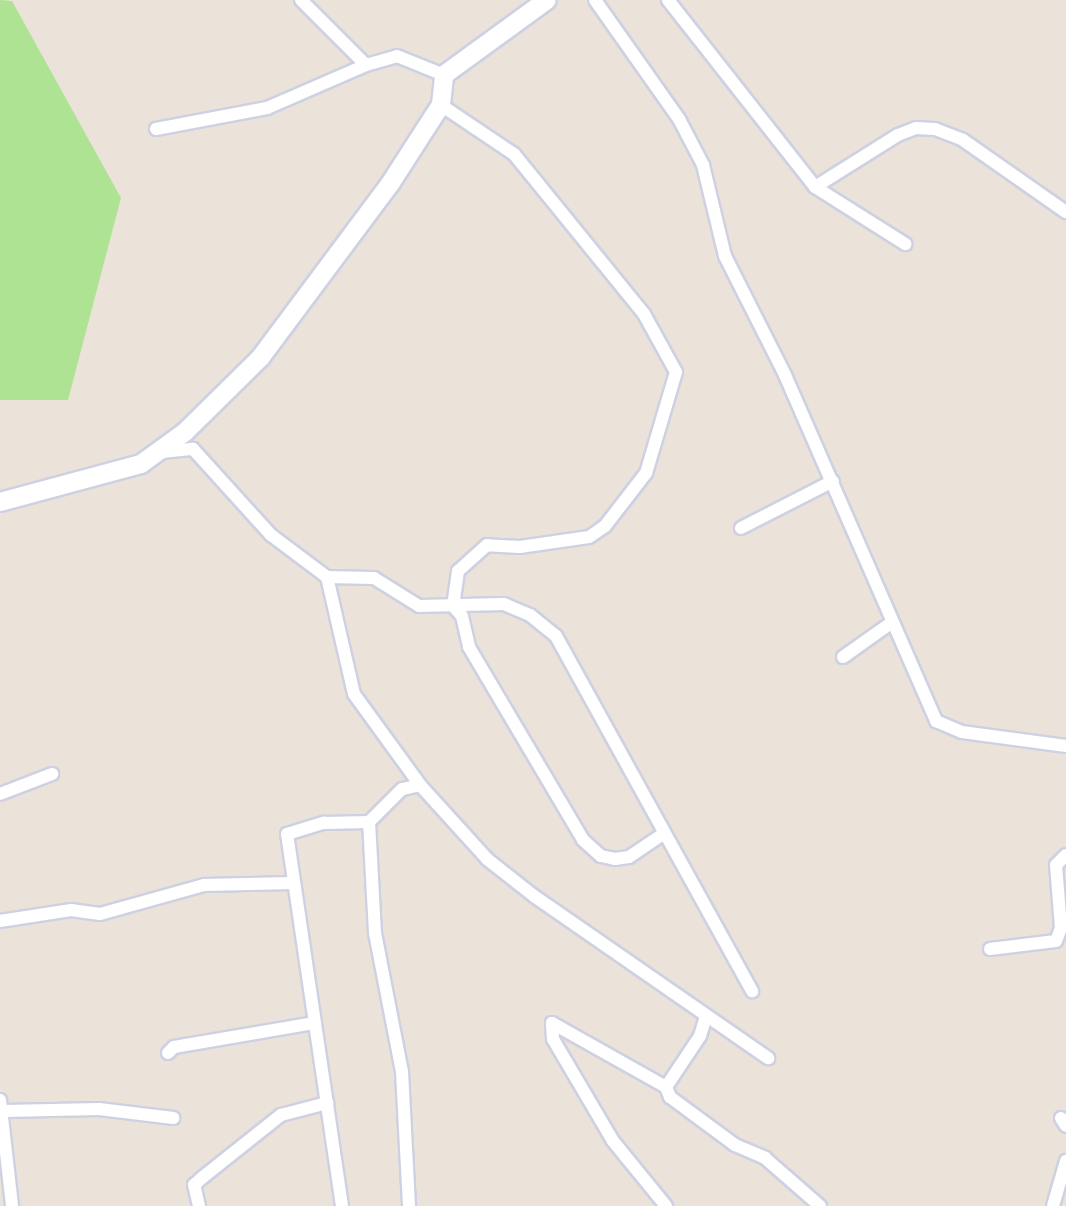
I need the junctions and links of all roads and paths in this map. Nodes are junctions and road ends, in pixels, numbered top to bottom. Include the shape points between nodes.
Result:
1 (301, 0) edge
2 (547, 0) edge
3 (595, 0) edge
4 (668, 0) edge
5 (366, 65) junction
6 (444, 75) junction
7 (441, 105) junction
8 (156, 129) dead end
9 (815, 187) junction
10 (1066, 212) edge
11 (905, 244) dead end
12 (162, 452) junction
13 (833, 481) junction
14 (0, 502) edge
15 (741, 528) dead end
16 (327, 577) junction
17 (453, 606) junction
18 (891, 623) junction
19 (843, 657) dead end
20 (1066, 746) edge
21 (52, 774) dead end
22 (420, 785) junction
23 (0, 794) edge
24 (369, 822) junction
25 (662, 835) junction
26 (1066, 855) edge
27 (293, 883) junction
28 (0, 921) edge
29 (990, 949) dead end
30 (752, 991) dead end
31 (706, 1016) junction
32 (315, 1023) junction
33 (168, 1053) dead end
34 (768, 1058) dead end
35 (666, 1087) junction
36 (327, 1103) junction
37 (2, 1105) edge
38 (173, 1118) dead end
39 (1066, 1161) edge
40 (12, 1206) edge
41 (199, 1206) edge
42 (342, 1206) edge
43 (409, 1206) edge
44 (666, 1206) edge
45 (820, 1206) edge
46 (1053, 1206) edge

1 - 5 street
2 - 6 street
3 - 13 street via 698,152 725,256
4 - 9 street
5 - 6 street via 397,56
5 - 8 street via 267,108
6 - 7 street
7 - 12 street via 390,184 261,357
7 - 17 street via 514,154 644,314 676,372 646,473 605,526 589,537 520,547 487,545 458,571
9 - 10 street via 898,135 916,128 935,129 963,140
9 - 11 street
12 - 14 street via 141,464
12 - 16 street via 193,449 271,535
13 - 15 street
13 - 18 street
16 - 17 street via 374,578 419,606
16 - 22 street via 354,694
17 - 25 street via 504,604 530,615 556,636
17 - 25 street via 462,616 469,647 583,840 601,856 615,859 629,857
18 - 19 street
18 - 20 street via 936,721 962,732
21 - 23 street
22 - 24 street via 402,789
22 - 31 street via 487,859
24 - 27 street via 324,823 287,834
24 - 43 street via 375,933 402,1072
25 - 30 street
26 - 29 street via 1056,865 1061,928 1056,941
27 - 28 street via 204,885 100,914 71,910
27 - 32 street
31 - 34 street
31 - 35 street via 700,1036
32 - 33 street via 174,1047
32 - 36 street
35 - 44 street via 552,1023 553,1039 613,1141
35 - 45 street via 670,1097 735,1145 765,1158
36 - 41 street via 281,1115 203,1177 194,1185
36 - 42 street
37 - 38 street
37 - 40 street
39 - 46 street

